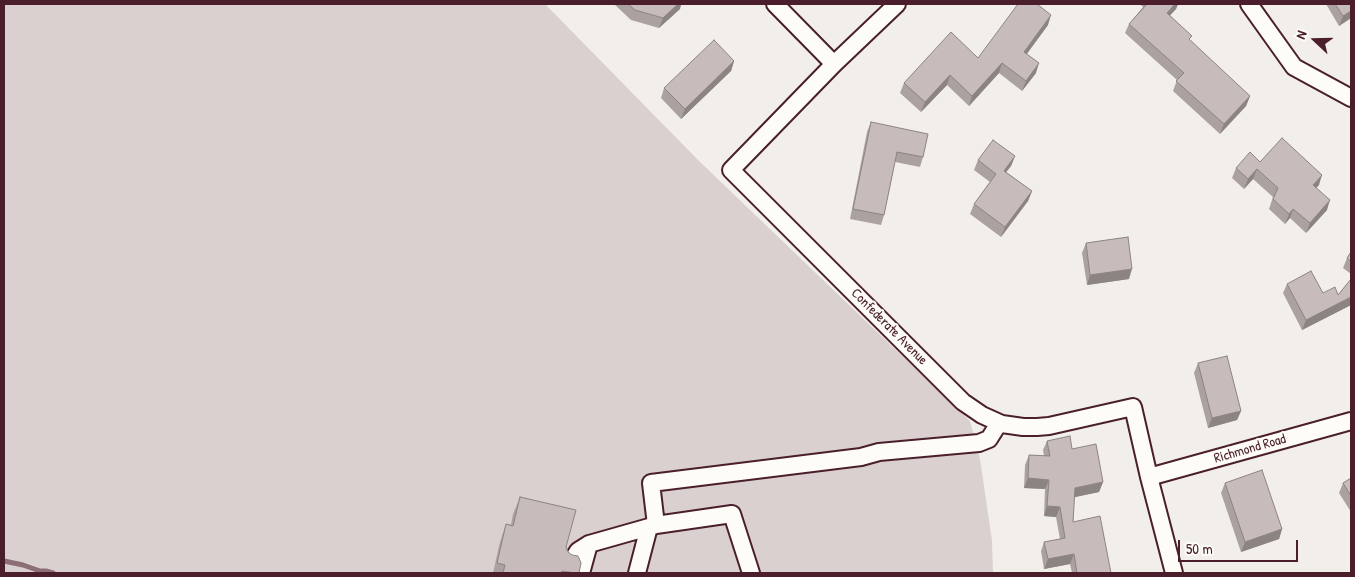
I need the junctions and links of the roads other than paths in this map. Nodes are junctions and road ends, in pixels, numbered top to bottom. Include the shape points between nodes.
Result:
1 (774, 4) edge
2 (897, 4) edge
3 (1249, 4) edge
4 (834, 64) junction
5 (1351, 98) edge
6 (1351, 421) edge
7 (999, 423) junction
8 (1149, 477) junction
9 (652, 526) junction
10 (576, 569) edge
11 (636, 573) edge
12 (751, 573) edge
13 (1174, 573) edge

1 - 4 street
2 - 4 street
3 - 5 street via 1294,67
4 - 7 street, Confederate Avenue via 731,170 963,402
6 - 8 street, Richmond Road
7 - 8 street, Confederate Avenue via 1037,428 1133,406
7 - 9 street via 989,439 979,444 879,452 861,457 651,483
8 - 13 street, Confederate Avenue
9 - 10 street via 589,544
9 - 11 street
9 - 12 street via 732,514

